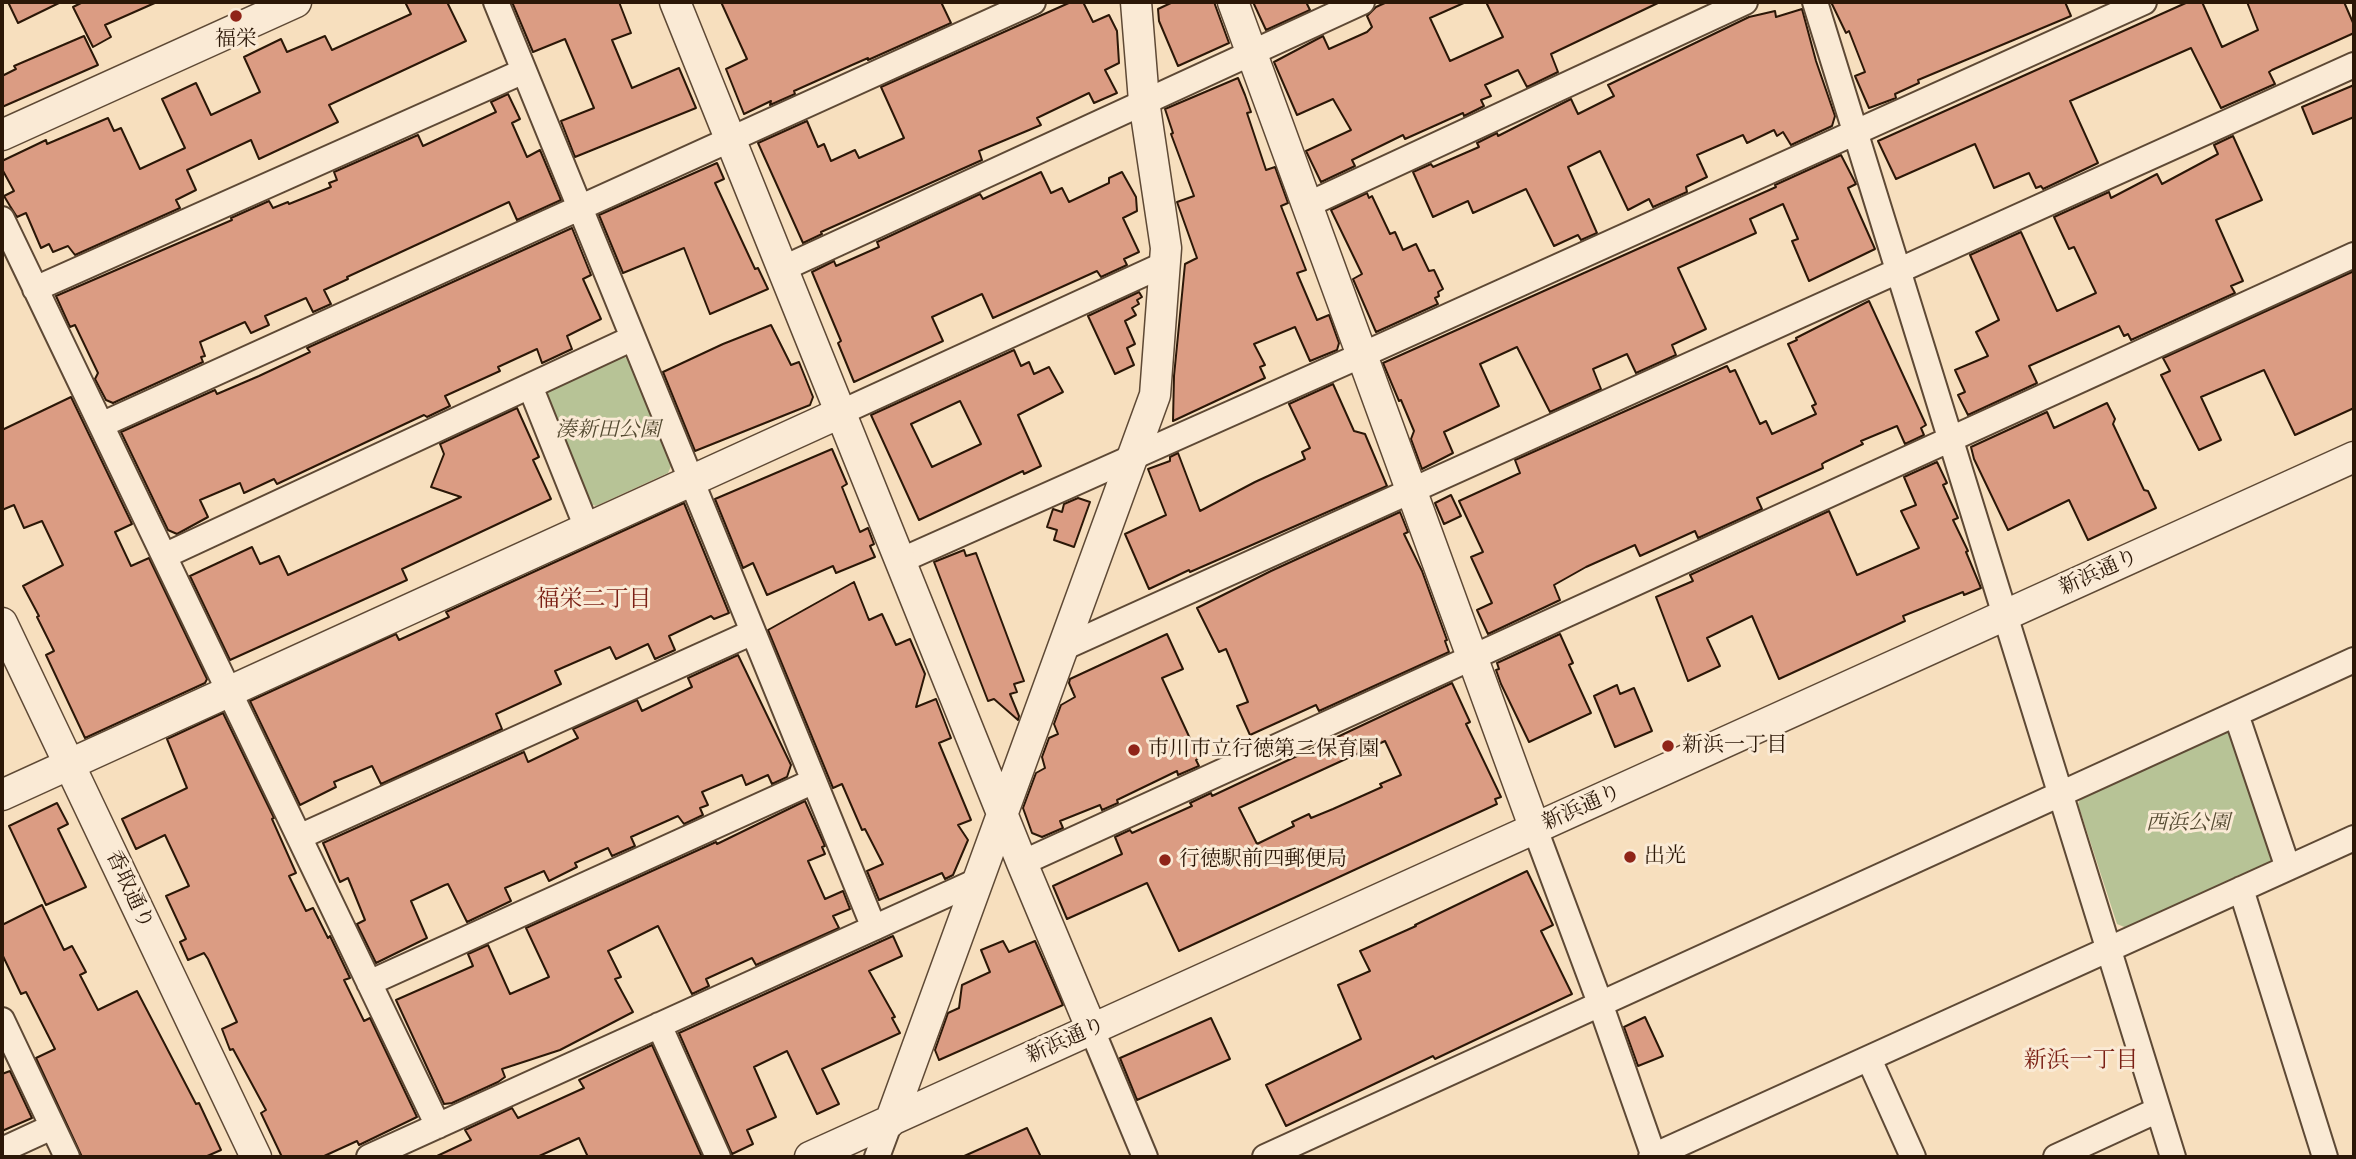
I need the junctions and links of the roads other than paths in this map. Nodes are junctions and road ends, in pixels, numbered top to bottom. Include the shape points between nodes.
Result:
1 (296, 2) edge
2 (496, 2) edge
3 (678, 2) edge
4 (1033, 2) edge
5 (1136, 2) edge
6 (1233, 2) edge
7 (1362, 2) edge
8 (1745, 2) edge
9 (1815, 2) edge
10 (2144, 2) edge
11 (1251, 52) junction
12 (2354, 65) edge
13 (524, 71) junction
14 (1144, 101) junction
15 (1855, 132) junction
16 (2, 135) edge
17 (730, 138) junction
18 (1307, 205) junction
19 (580, 208) junction
20 (2, 219) edge
21 (2354, 256) edge
22 (1166, 264) junction
23 (783, 268) junction
24 (1898, 271) junction
25 (35, 289) junction
26 (633, 338) junction
27 (1362, 355) junction
28 (530, 386) junction
29 (842, 412) junction
30 (101, 425) junction
31 (1951, 439) junction
32 (1133, 457) junction
33 (2354, 457) edge
34 (691, 480) junction
35 (1412, 491) junction
36 (587, 528) junction
37 (164, 556) junction
38 (902, 560) junction
39 (2005, 616) junction
40 (2, 623) edge
41 (753, 632) junction
42 (1063, 648) junction
43 (1472, 656) junction
44 (2354, 660) edge
45 (229, 691) junction
46 (2236, 714) junction
47 (69, 765) junction
48 (814, 781) junction
49 (2061, 794) junction
50 (2, 795) edge
51 (1002, 811) junction
52 (1535, 829) junction
53 (299, 837) junction
54 (2354, 838) edge
55 (1023, 863) junction
56 (2288, 868) junction
57 (977, 881) junction
58 (2241, 889) junction
59 (874, 928) junction
60 (2108, 948) junction
61 (369, 983) junction
62 (1600, 1003) junction
63 (2, 1020) edge
64 (659, 1025) junction
65 (1092, 1030) junction
66 (1869, 1059) junction
67 (2158, 1110) junction
68 (890, 1122) junction
69 (438, 1126) junction
70 (52, 1127) junction
71 (2, 1150) edge
72 (67, 1157) edge
73 (256, 1157) edge
74 (369, 1157) edge
75 (718, 1157) edge
76 (810, 1157) edge
77 (877, 1157) edge
78 (1145, 1157) edge
79 (1265, 1157) edge
80 (1653, 1157) edge
81 (1913, 1157) edge
82 (2056, 1157) edge
83 (2174, 1157) edge
84 (2325, 1157) edge

1 - 16 street
2 - 13 street
3 - 17 street
4 - 17 street
5 - 14 street
6 - 11 street
7 - 11 street
8 - 18 street
9 - 15 street
10 - 15 street
11 - 14 street
11 - 18 street
12 - 24 street
13 - 19 street
13 - 25 street
14 - 22 street
14 - 23 street
15 - 24 street
15 - 27 street
17 - 19 street
17 - 23 street
18 - 27 street
19 - 26 street
19 - 30 street
20 - 25 street
21 - 31 street
22 - 29 street
22 - 32 street via 1155,395
23 - 29 street
24 - 31 street
24 - 35 street
25 - 30 street
26 - 28 street
26 - 34 street
27 - 32 street
27 - 35 street
28 - 36 street
28 - 37 street
29 - 34 street
29 - 38 street
30 - 37 street
31 - 39 street
31 - 43 street
32 - 38 street
32 - 42 street
33 - 39 street, 新浜通り
34 - 36 street
34 - 41 street
35 - 42 street
35 - 43 street
36 - 45 street
37 - 45 street
38 - 51 street
39 - 49 street
39 - 52 street, 新浜通り
40 - 47 street, 香取通り
41 - 48 street
41 - 53 street
42 - 51 street
43 - 52 street
43 - 55 street
44 - 46 street
45 - 47 street
45 - 53 street
46 - 49 street
46 - 56 street
47 - 50 street
47 - 73 street, 香取通り
48 - 59 street
48 - 61 street
49 - 60 street
49 - 62 street
51 - 55 street
51 - 57 street
52 - 62 street
52 - 65 street, 新浜通り
53 - 61 street
54 - 56 street
55 - 65 street
56 - 58 street
57 - 59 street
57 - 68 street
58 - 60 street
58 - 84 street
59 - 64 street
60 - 66 street
60 - 67 street
61 - 69 street
62 - 79 street
62 - 80 street
63 - 70 street
64 - 69 street
64 - 75 street
65 - 68 street, 新浜通り
65 - 78 street
66 - 80 street
66 - 81 street
67 - 82 street
67 - 83 street
68 - 76 street, 新浜通り
68 - 77 street
69 - 74 street
70 - 71 street
70 - 72 street

